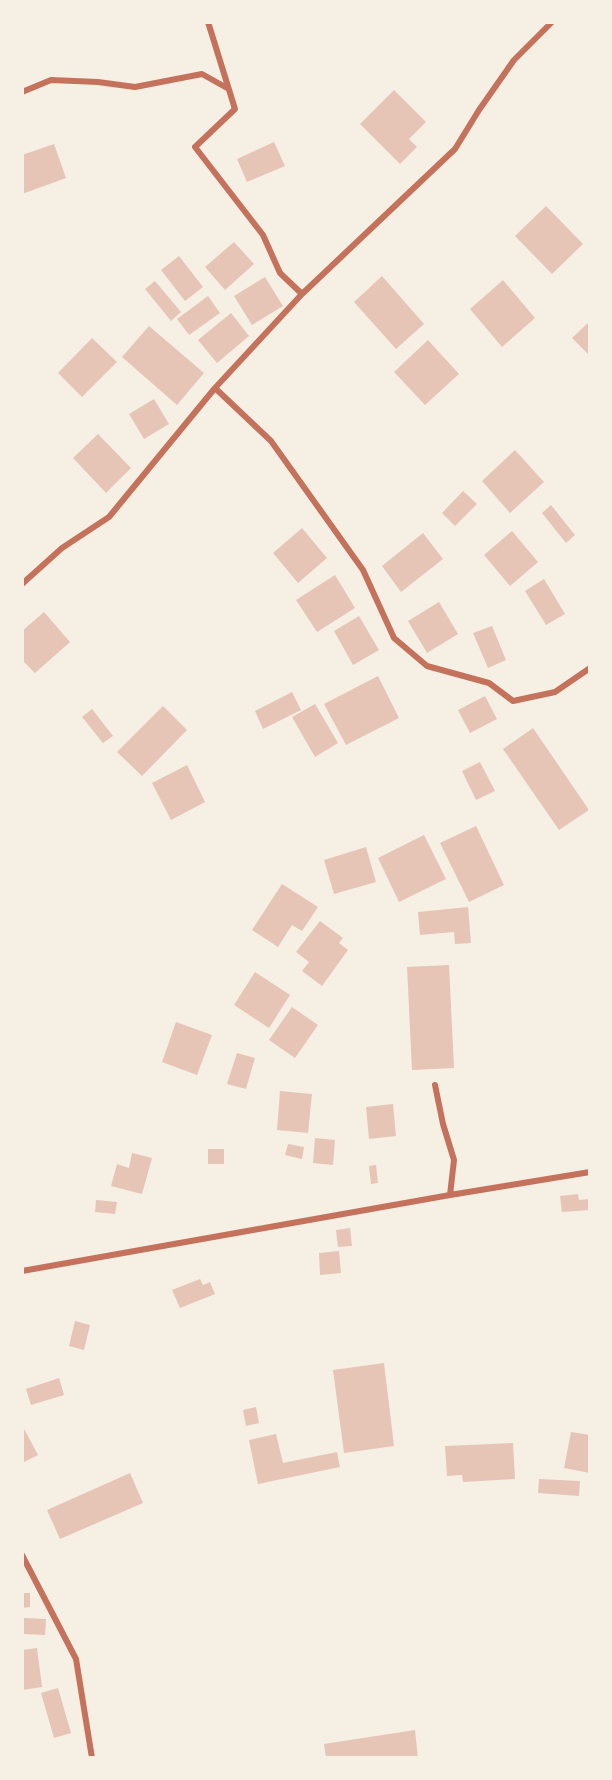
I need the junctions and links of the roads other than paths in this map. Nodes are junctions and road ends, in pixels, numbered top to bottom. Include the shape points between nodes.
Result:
1 (208, 22) edge
2 (552, 22) edge
3 (227, 88) junction
4 (22, 92) edge
5 (302, 294) junction
6 (215, 388) junction
7 (22, 584) edge
8 (590, 668) edge
9 (435, 1085) dead end
10 (590, 1172) edge
11 (450, 1195) junction
12 (22, 1271) edge
13 (22, 1555) edge
14 (92, 1758) edge

1 - 3 street
2 - 5 street via 514,60 455,149
3 - 4 street via 202,74 135,87 51,80
3 - 5 street via 235,109 195,147 263,235 280,273
5 - 6 street
6 - 7 street via 109,517 62,548
6 - 8 street via 271,441 363,570 394,638 427,666 489,683 513,701 555,692
9 - 11 street via 454,1160
10 - 11 street
11 - 12 street
13 - 14 street via 75,1659

